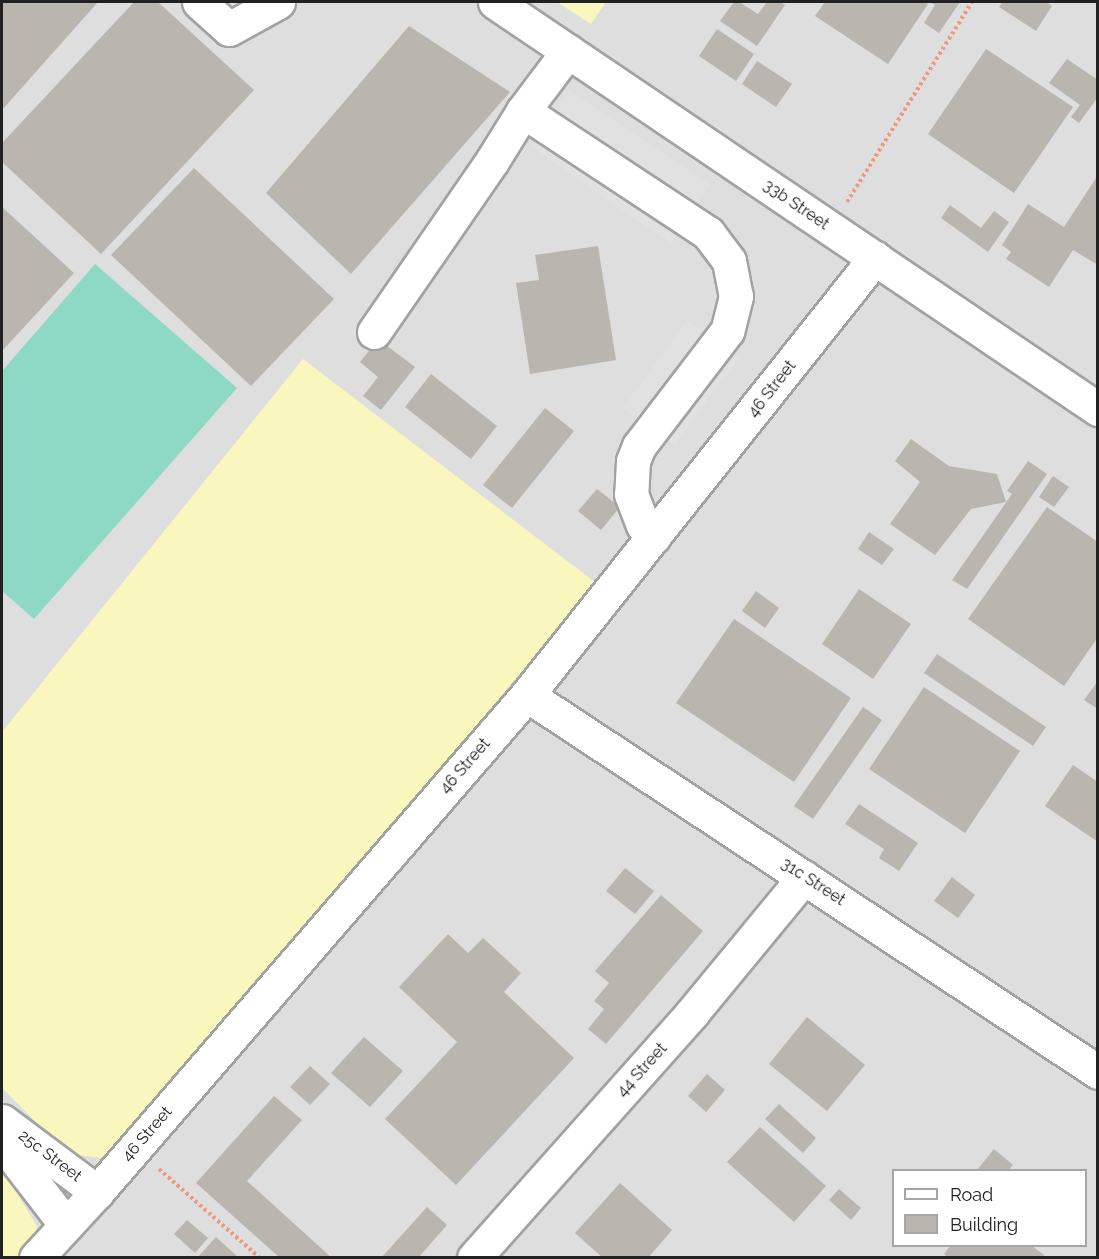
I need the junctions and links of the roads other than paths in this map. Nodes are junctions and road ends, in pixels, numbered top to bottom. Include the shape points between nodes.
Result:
1 (199, 2) edge
2 (278, 2) edge
3 (495, 2) edge
4 (568, 51) junction
5 (523, 111) junction
6 (875, 258) junction
7 (375, 332) dead end
8 (1098, 409) edge
9 (654, 537) junction
10 (527, 695) junction
11 (804, 877) junction
12 (1098, 1071) edge
13 (2, 1121) edge
14 (2, 1142) edge
15 (97, 1192) junction
16 (66, 1225) junction
17 (36, 1257) edge
18 (474, 1257) edge

1 - 2 street via 229,29
3 - 4 street, 33b Street
4 - 5 street
4 - 6 street, 33b Street
5 - 7 street
5 - 9 street via 708,233 732,270 736,296 727,331 639,446 633,461 631,494 643,525
6 - 8 street, 33b Street
6 - 9 street, 46 Street
9 - 10 street, 46 Street
10 - 11 street, 31c Street
10 - 15 street, 46 Street
11 - 12 street, 31c Street
11 - 18 street, 44 Street via 685,1022
13 - 15 street, 25c Street
14 - 16 street, 25c Street
15 - 16 street, 46 Street
16 - 17 street, 46 Street

